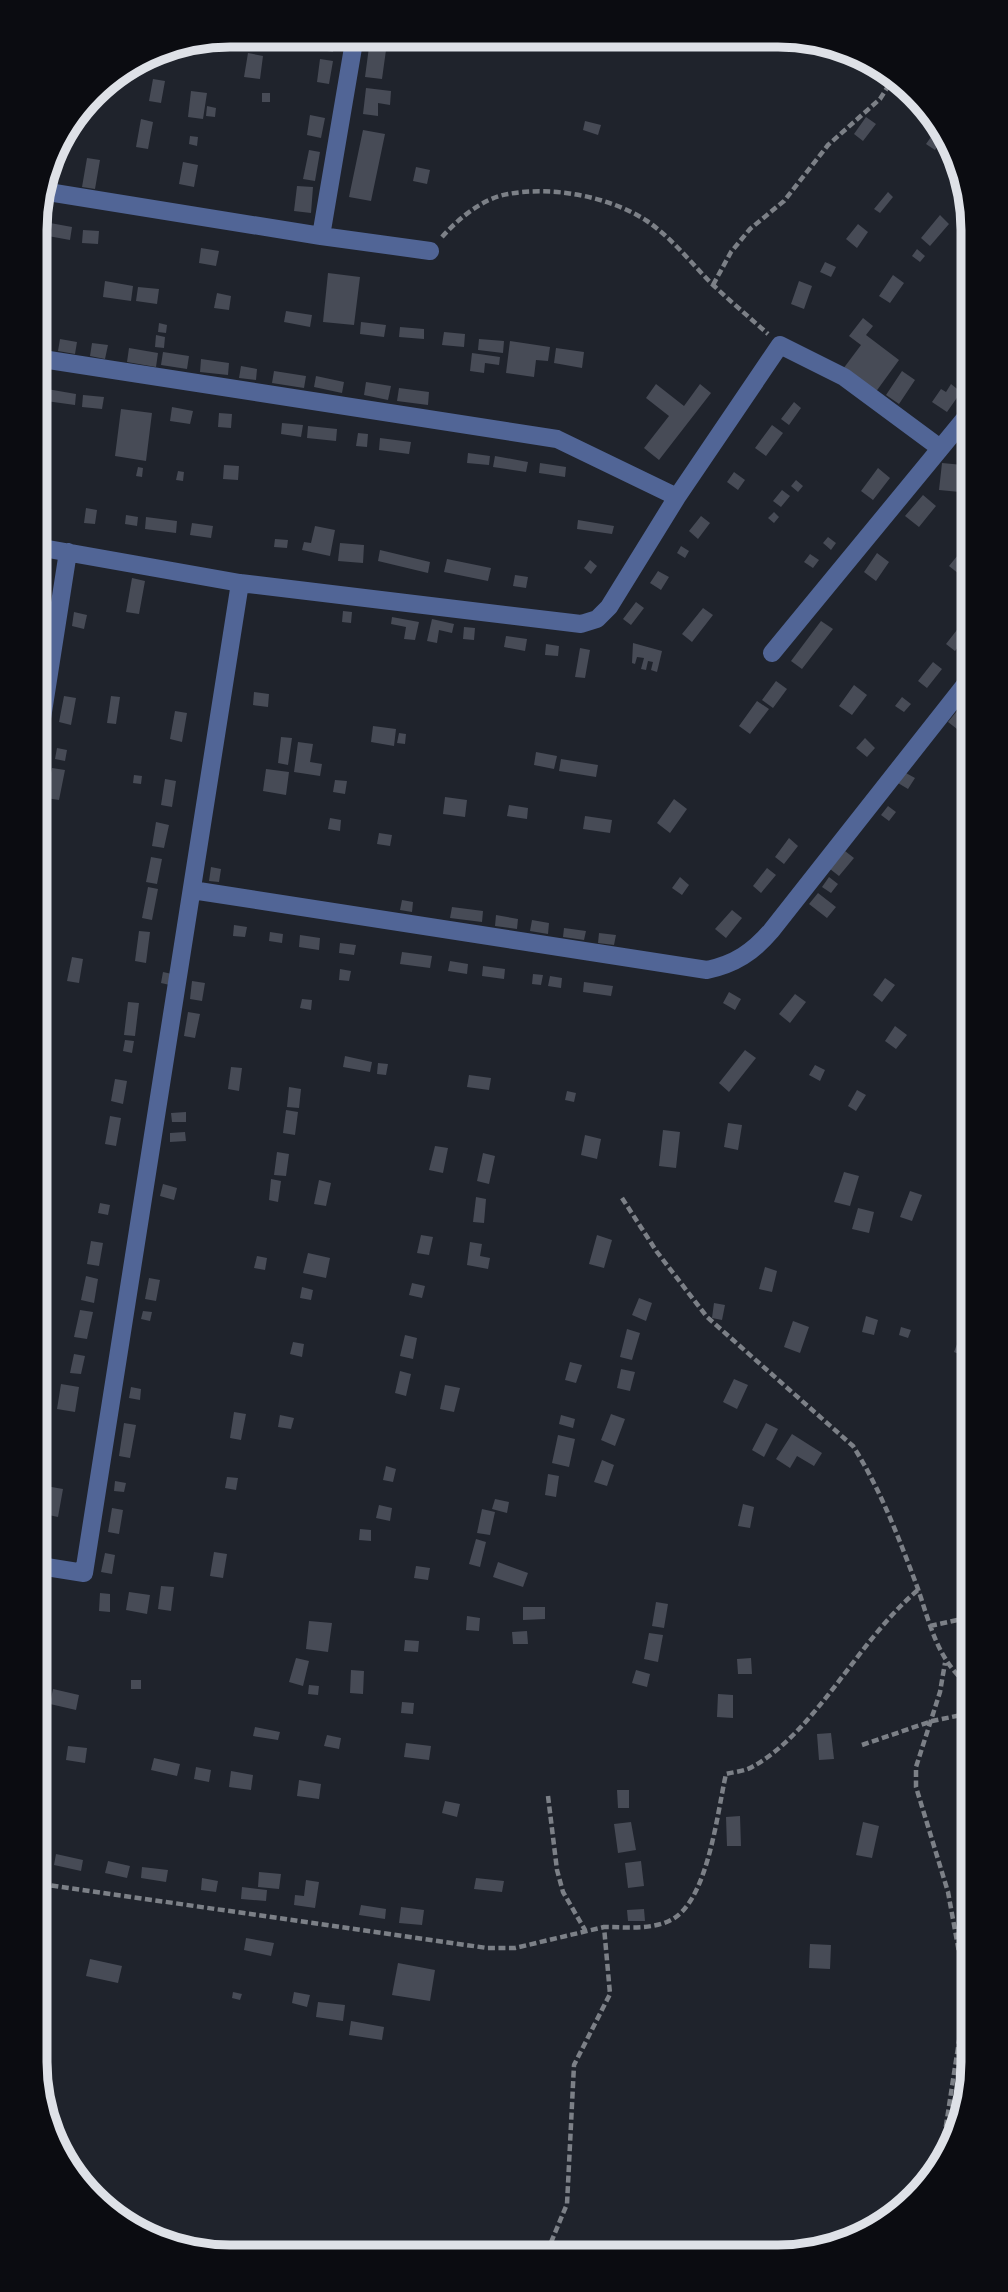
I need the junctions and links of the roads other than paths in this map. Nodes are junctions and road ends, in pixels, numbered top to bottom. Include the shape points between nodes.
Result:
1 (353, 47) edge
2 (51, 192) edge
3 (321, 236) junction
4 (429, 251) road end
5 (48, 360) edge
6 (961, 423) edge
7 (940, 448) junction
8 (677, 497) junction
9 (48, 549) edge
10 (68, 552) junction
11 (240, 583) junction
12 (772, 653) dead end
13 (48, 681) edge
14 (961, 690) edge
15 (192, 890) junction
16 (47, 1567) edge

1 - 3 street
2 - 3 street
3 - 4 street
5 - 8 street via 557,439
6 - 7 street
7 - 8 street via 844,377 780,345
7 - 12 street
8 - 11 street via 609,607 597,619 582,624
9 - 10 street
10 - 11 street
10 - 13 street
11 - 15 street
14 - 15 street via 764,939 740,959 721,967 707,970
15 - 16 street via 84,1573

